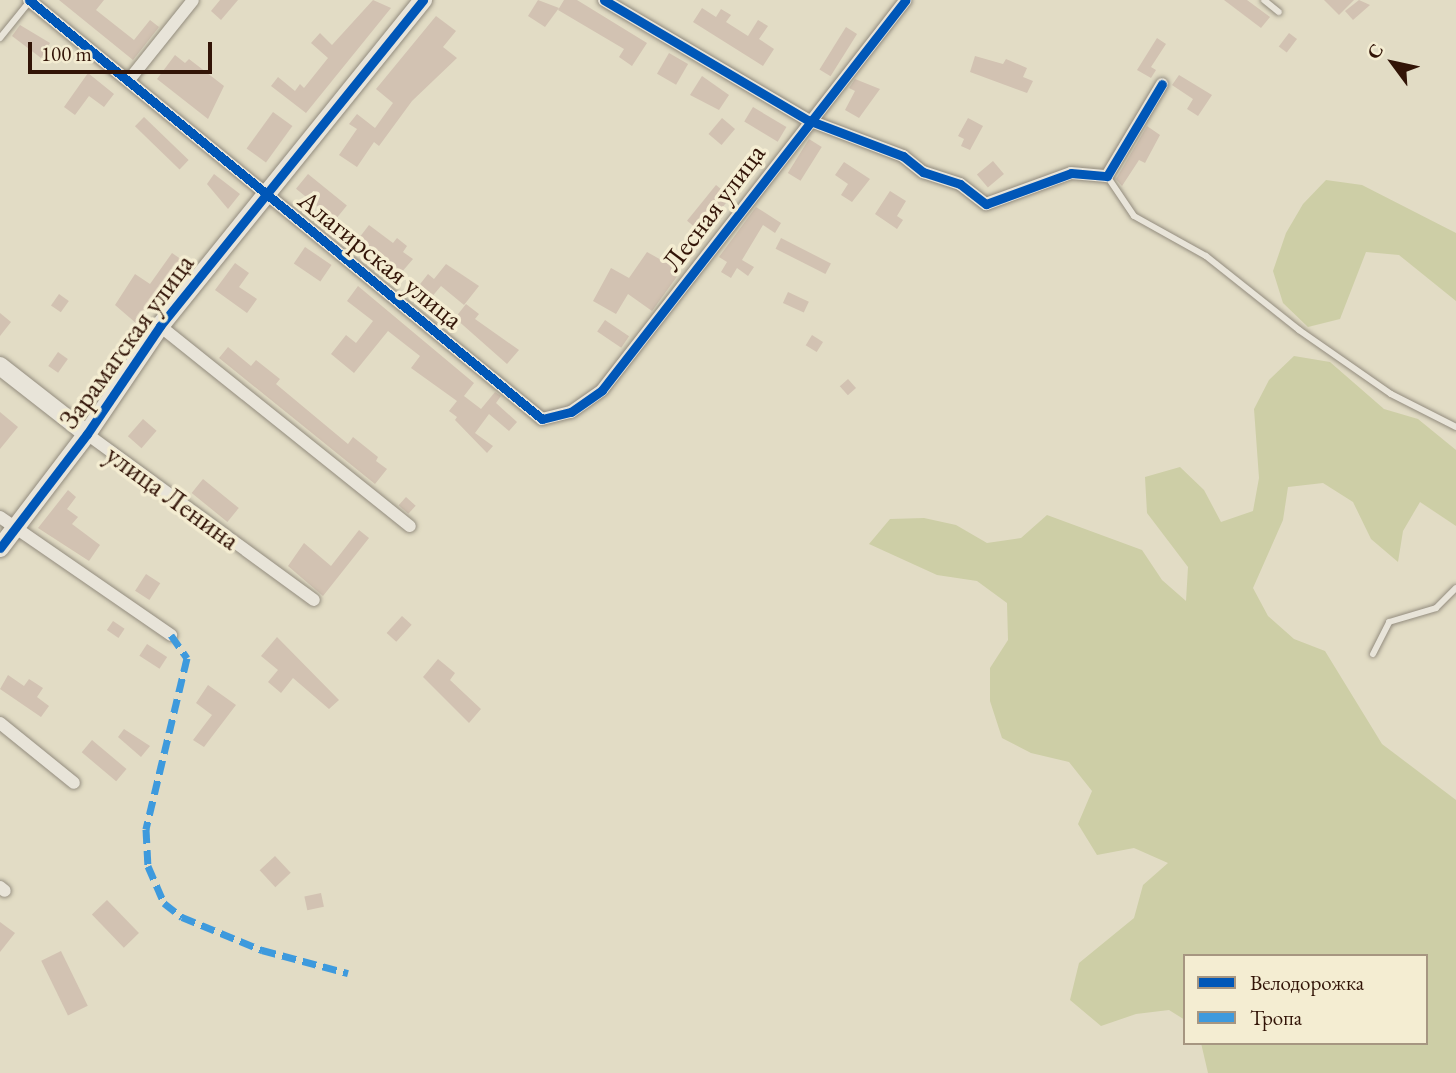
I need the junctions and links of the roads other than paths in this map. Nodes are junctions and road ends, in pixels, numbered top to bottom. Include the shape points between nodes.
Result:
1 (30, 0) edge
2 (193, 0) edge
3 (423, 0) edge
4 (604, 0) edge
5 (906, 0) edge
6 (1264, 0) edge
7 (1279, 12) dead end
8 (0, 38) edge
9 (129, 80) junction
10 (1161, 84) dead end
11 (808, 120) junction
12 (1107, 176) junction
13 (264, 194) junction
14 (160, 326) junction
15 (0, 366) edge
16 (542, 419) joint
17 (1456, 427) edge
18 (87, 434) junction
19 (0, 517) edge
20 (410, 526) dead end
21 (16, 528) junction
22 (0, 548) edge
23 (1456, 588) edge
24 (314, 600) dead end
25 (171, 635) dead end
26 (1373, 654) dead end
27 (0, 723) edge
28 (74, 783) dead end

1 - 8 lane
1 - 9 street, Алагирская улица
2 - 9 street
3 - 13 street, Зарамагская улица
4 - 11 street
5 - 11 street, Лесная улица
6 - 7 lane
9 - 13 street, Алагирская улица
10 - 12 street
11 - 12 street via 903,156 923,172 960,184 986,204 1071,173
11 - 16 street, Лесная улица via 602,390 571,412
12 - 17 lane via 1134,216 1206,256 1299,330 1391,394
13 - 14 street, Зарамагская улица
13 - 16 street, Алагирская улица
14 - 18 street, Зарамагская улица
14 - 20 street
15 - 18 street, улица Ленина
18 - 21 street, Зарамагская улица
18 - 24 street, улица Ленина
19 - 21 street
21 - 22 street, Зарамагская улица
21 - 25 street
23 - 26 lane via 1436,608 1388,622
27 - 28 street

